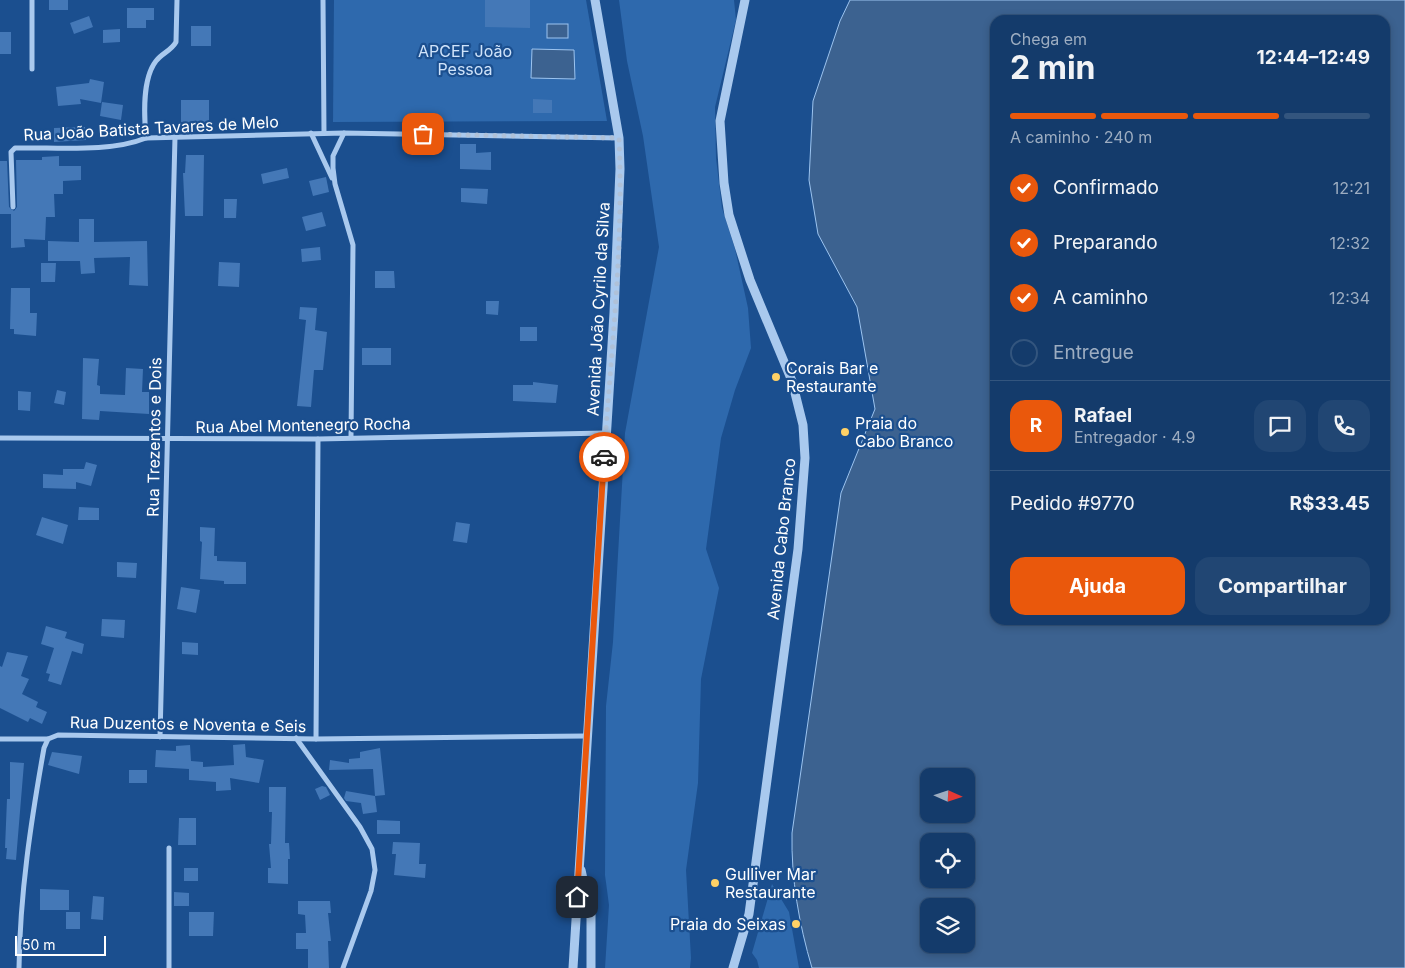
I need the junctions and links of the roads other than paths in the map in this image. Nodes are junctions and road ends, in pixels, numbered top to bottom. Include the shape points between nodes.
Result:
1 (32, 0) edge
2 (177, 0) edge
3 (324, 0) edge
4 (595, 0) edge
5 (738, 0) edge
6 (745, 0) edge
7 (738, 34) junction
8 (32, 69) dead end
9 (312, 133) junction
10 (324, 133) junction
11 (344, 133) junction
12 (175, 137) junction
13 (146, 138) junction
14 (619, 138) junction
15 (334, 184) junction
16 (13, 207) dead end
17 (605, 433) junction
18 (0, 438) edge
19 (351, 438) junction
20 (318, 439) junction
21 (166, 440) junction
22 (586, 736) junction
23 (160, 737) junction
24 (296, 738) junction
25 (316, 738) junction
26 (0, 739) edge
27 (48, 739) junction
28 (169, 848) dead end
29 (579, 861) junction
30 (19, 968) edge
31 (170, 968) edge
32 (343, 968) edge
33 (573, 968) edge
34 (591, 968) edge
35 (733, 968) edge

1 - 8 street
2 - 13 street via 176,42 157,59 148,76
3 - 10 street
4 - 14 street, Avenida João Cyrilo da Silva
5 - 7 street
6 - 7 street, Avenida Cabo Branco
7 - 35 street, Avenida Cabo Branco via 720,120 726,200 750,280 792,381 803,425 805,458 798,549 749,914
9 - 10 street, Rua João Batista Tavares de Melo
9 - 12 street, Rua João Batista Tavares de Melo
9 - 15 street
10 - 11 street, Rua João Batista Tavares de Melo
11 - 14 street, Rua João Batista Tavares de Melo
11 - 15 street via 333,156
12 - 13 street, Rua João Batista Tavares de Melo
12 - 21 street, Rua Trezentos e Dois
13 - 16 street, Rua João Batista Tavares de Melo via 110,146 15,148 11,152
14 - 17 street, Avenida João Cyrilo da Silva via 618,226
15 - 19 street via 353,245
17 - 19 street, Rua Abel Montenegro Rocha
17 - 22 street, Avenida João Cyrilo da Silva
18 - 21 street, Rua Abel Montenegro Rocha
19 - 20 street, Rua Abel Montenegro Rocha
20 - 21 street, Rua Abel Montenegro Rocha
20 - 25 street, Rua Duzentos e Noventa e Seis
21 - 23 street, Rua Trezentos e Dois
22 - 25 street, Rua Duzentos e Noventa e Seis
22 - 29 street, Avenida João Cyrilo da Silva
23 - 24 street, Rua Duzentos e Noventa e Seis
23 - 27 street, Rua Duzentos e Noventa e Seis via 58,735
24 - 25 street, Rua Duzentos e Noventa e Seis
24 - 32 street via 360,827 372,849 375,870 371,891
26 - 27 street, Rua Duzentos e Noventa e Seis
27 - 30 street via 30,825 19,914
28 - 31 street
29 - 33 street, Avenida João Cyrilo da Silva
29 - 34 street, Avenida João Cyrilo da Silva via 592,915

